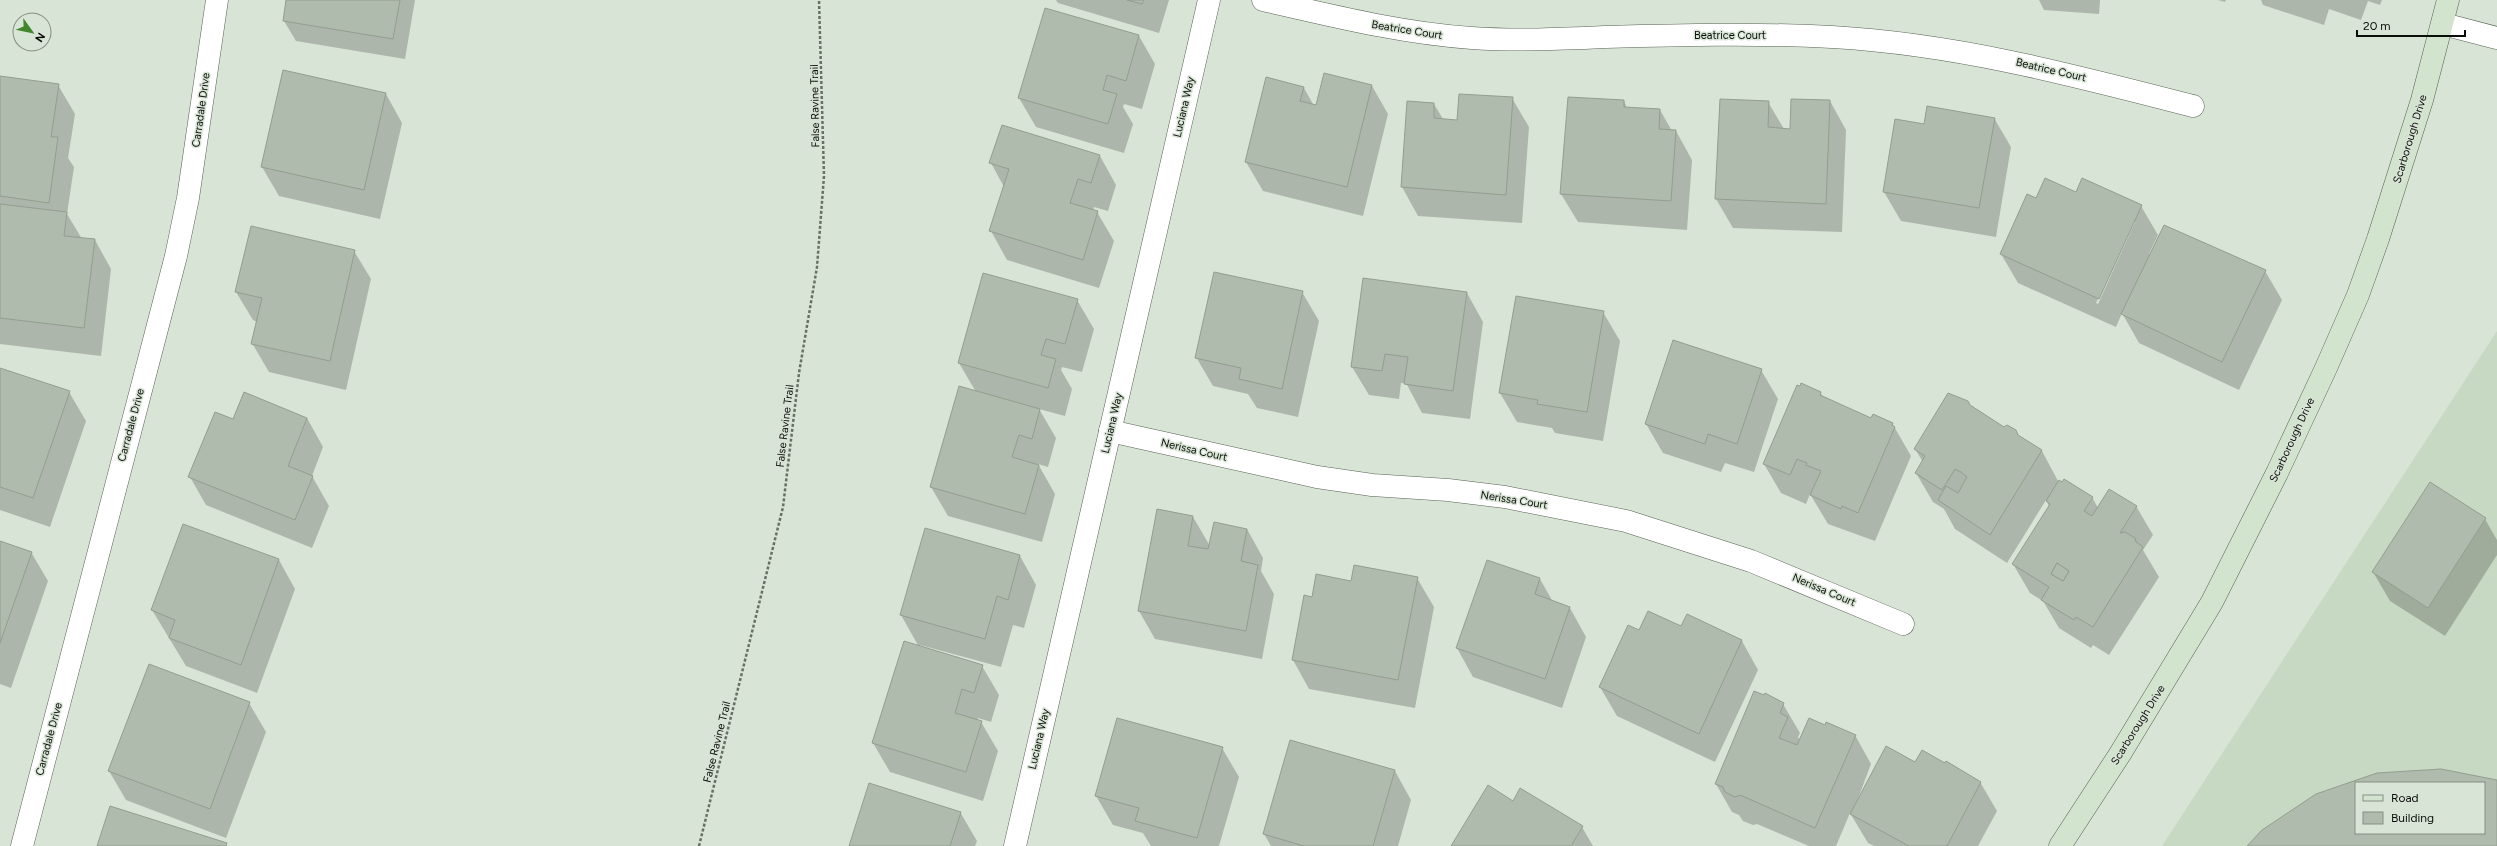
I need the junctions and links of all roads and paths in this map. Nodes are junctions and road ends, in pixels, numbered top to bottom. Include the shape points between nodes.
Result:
1 (217, 0) edge
2 (819, 0) edge
3 (1209, 0) edge
4 (1263, 0) edge
5 (2448, 0) edge
6 (2443, 24) junction
7 (2497, 38) edge
8 (2193, 106) dead end
9 (1110, 431) junction
10 (1903, 624) dead end
11 (22, 846) edge
12 (699, 846) edge
13 (1015, 846) edge
14 (2060, 846) edge

1 - 11 street, Carradale Drive via 188,198 176,256
2 - 12 path, False Ravine Trail via 824,176 817,267 799,373 784,507
3 - 9 street, Luciana Way
4 - 8 street, Beatrice Court via 1406,32 1473,38 1519,40 1765,35 1894,42 1959,50 2026,64
5 - 6 street, Scarborough Drive
6 - 7 street
6 - 14 street, Scarborough Drive via 2416,121 2358,295 2281,466 2212,602 2120,754
9 - 10 street, Nerissa Court via 1317,477 1372,485 1505,497 1626,521 1751,561
9 - 13 street, Luciana Way

